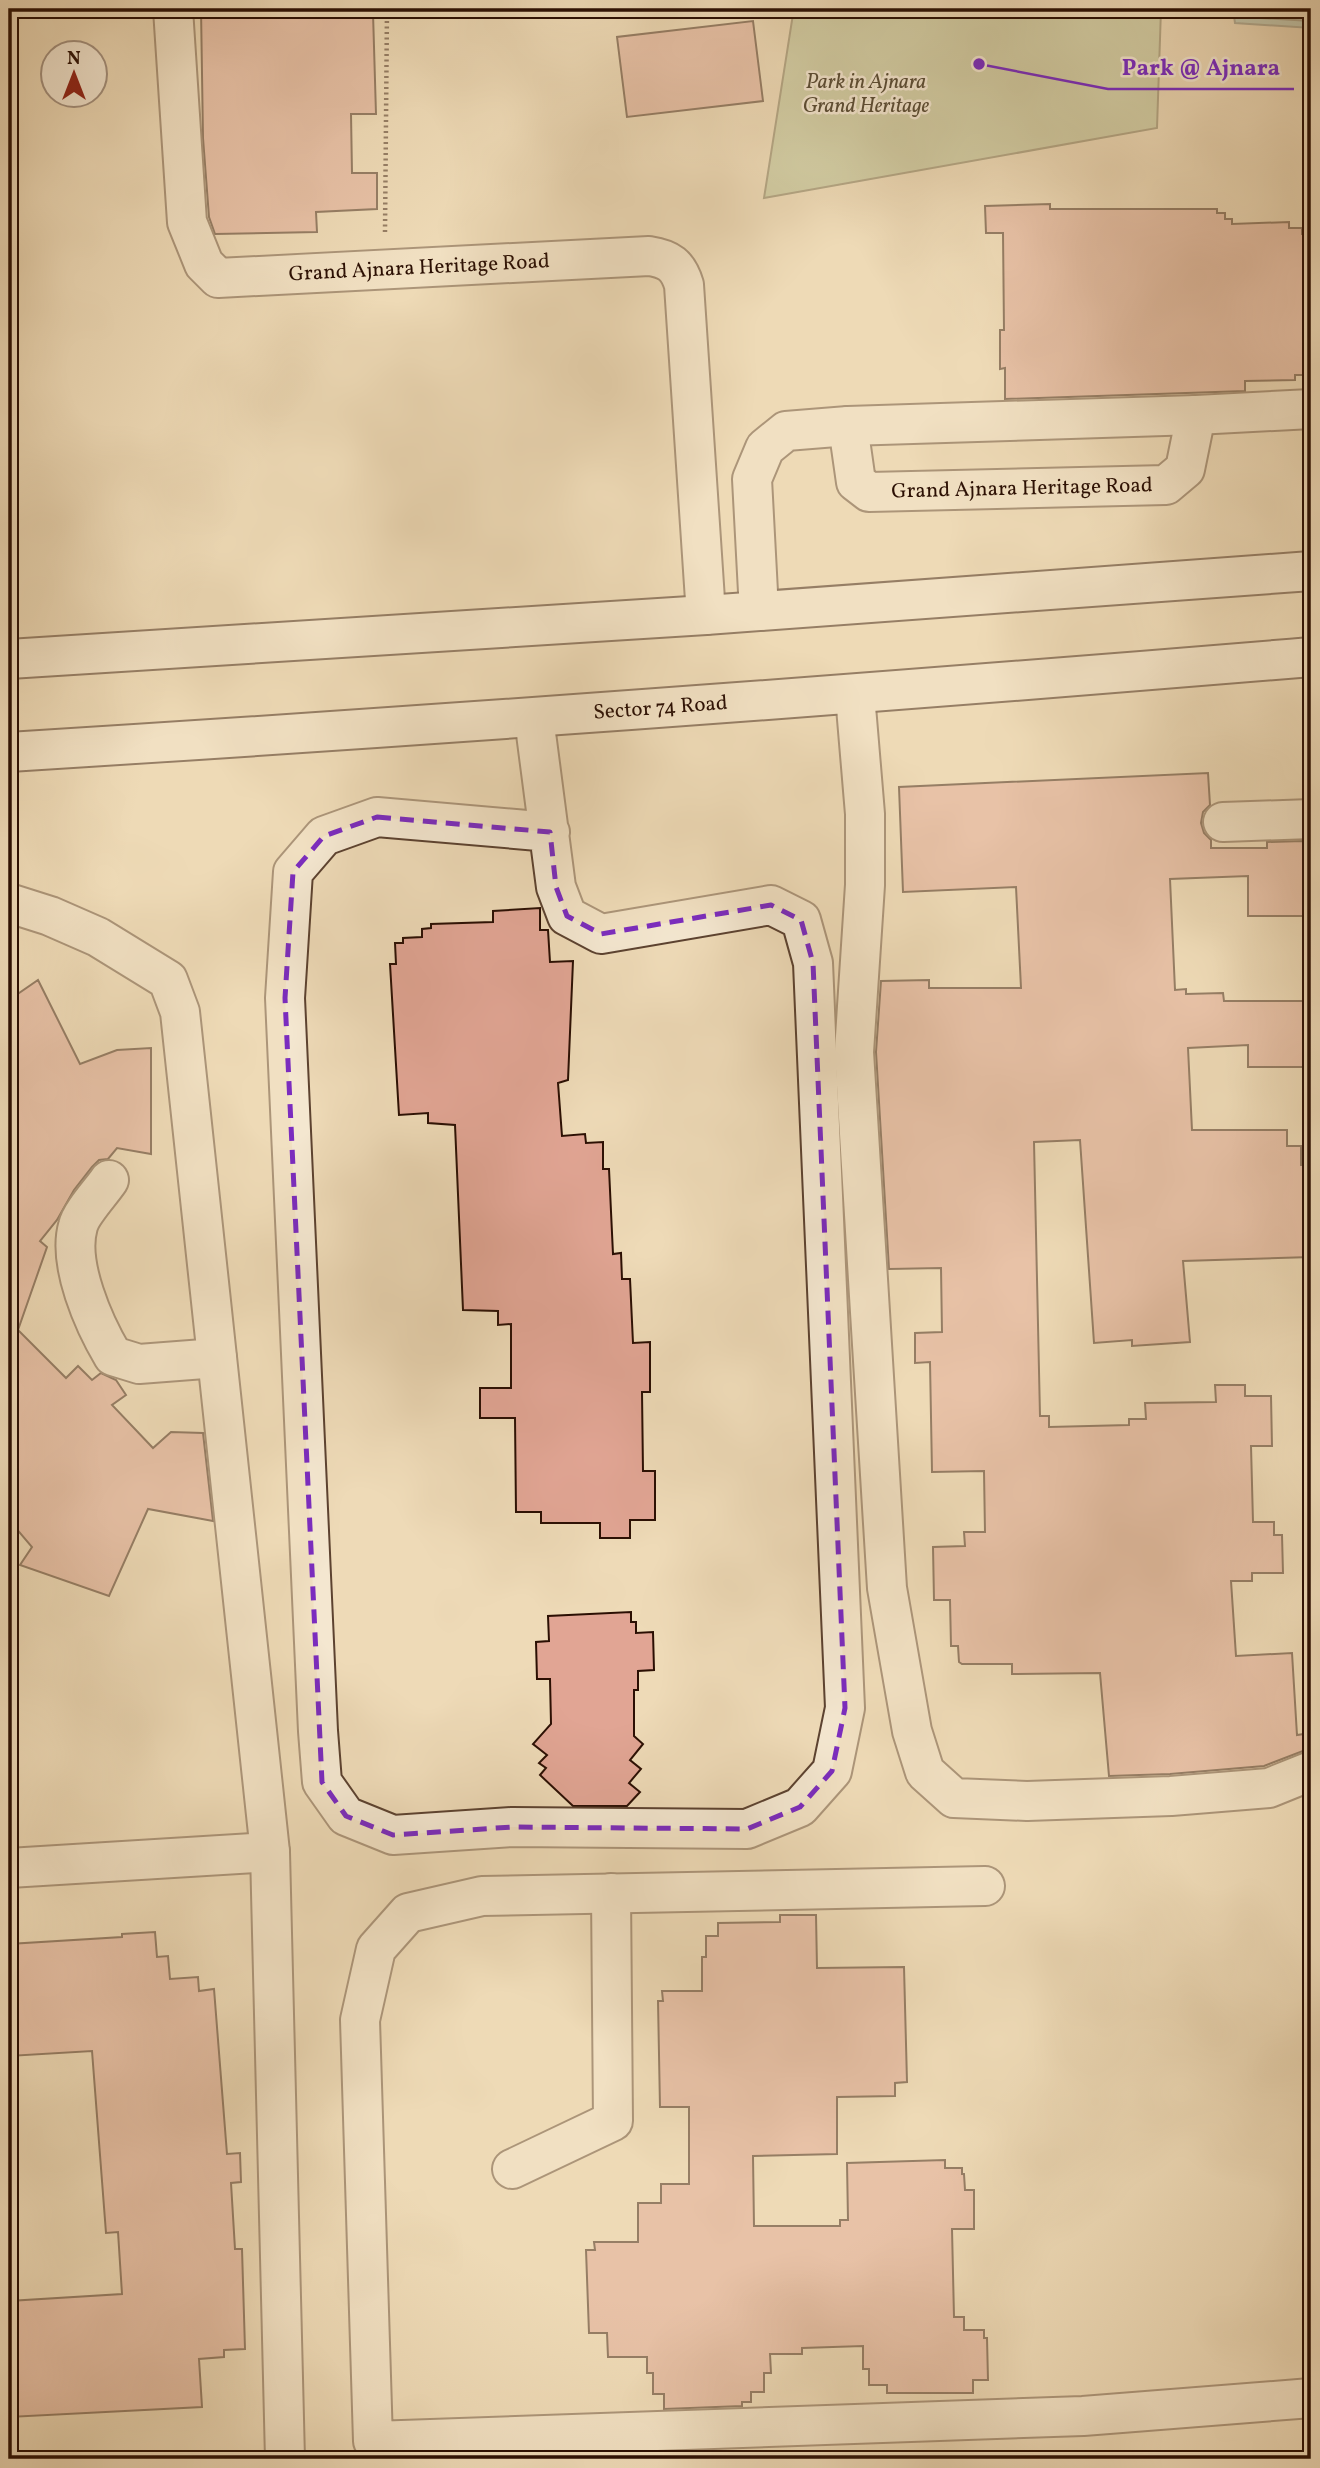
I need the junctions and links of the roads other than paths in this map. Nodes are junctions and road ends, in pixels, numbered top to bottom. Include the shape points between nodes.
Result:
1 (173, 9) edge
2 (1311, 409) edge
3 (1196, 415) junction
4 (848, 426) junction
5 (752, 479) junction
6 (697, 482) junction
7 (1311, 571) edge
8 (759, 611) junction
9 (706, 615) junction
10 (1311, 657) edge
11 (9, 659) edge
12 (855, 695) junction
13 (534, 718) junction
14 (9, 752) edge
15 (1311, 819) edge
16 (1223, 822) dead end
17 (550, 832) junction
18 (9, 903) edge
19 (109, 1180) dead end
20 (217, 1358) junction
21 (1311, 1771) edge
22 (270, 1852) junction
23 (9, 1868) edge
24 (985, 1886) dead end
25 (611, 1893) junction
26 (512, 2169) dead end
27 (1311, 2398) edge
28 (285, 2459) edge

1 - 6 street, Grand Ajnara Heritage Road via 187,222 204,264 218,278 649,256 664,259 680,271 684,285
2 - 3 street
3 - 4 street
3 - 4 street, Grand Ajnara Heritage Road via 1185,469 1166,485 869,492 856,482
4 - 5 street via 786,431 765,448
5 - 6 street
5 - 8 street
6 - 9 street, Grand Ajnara Heritage Road
7 - 8 street
8 - 9 street
9 - 11 street
10 - 12 street, Sector 74 Road
12 - 13 street, Sector 74 Road
12 - 21 street via 865,814 865,886 854,1052 886,1574 912,1731 925,1772 954,1798 1027,1801 1269,1788
13 - 14 street, Sector 74 Road
13 - 17 street
15 - 16 street
17 - 17 street via 556,887 567,916 601,934 771,905 801,920 813,963 845,1708 832,1771 800,1807 747,1829 512,1827 393,1835 346,1816 322,1782 285,998 293,872 324,835 377,817
18 - 20 street via 98,937 168,980 180,1012
19 - 20 street via 78,1224 76,1256 98,1331 113,1356 139,1364
20 - 22 street
22 - 23 street
22 - 28 street
24 - 25 street
25 - 26 street via 613,2121
25 - 27 street via 482,1896 408,1913 376,1949 360,2020 373,2441 1083,2416

